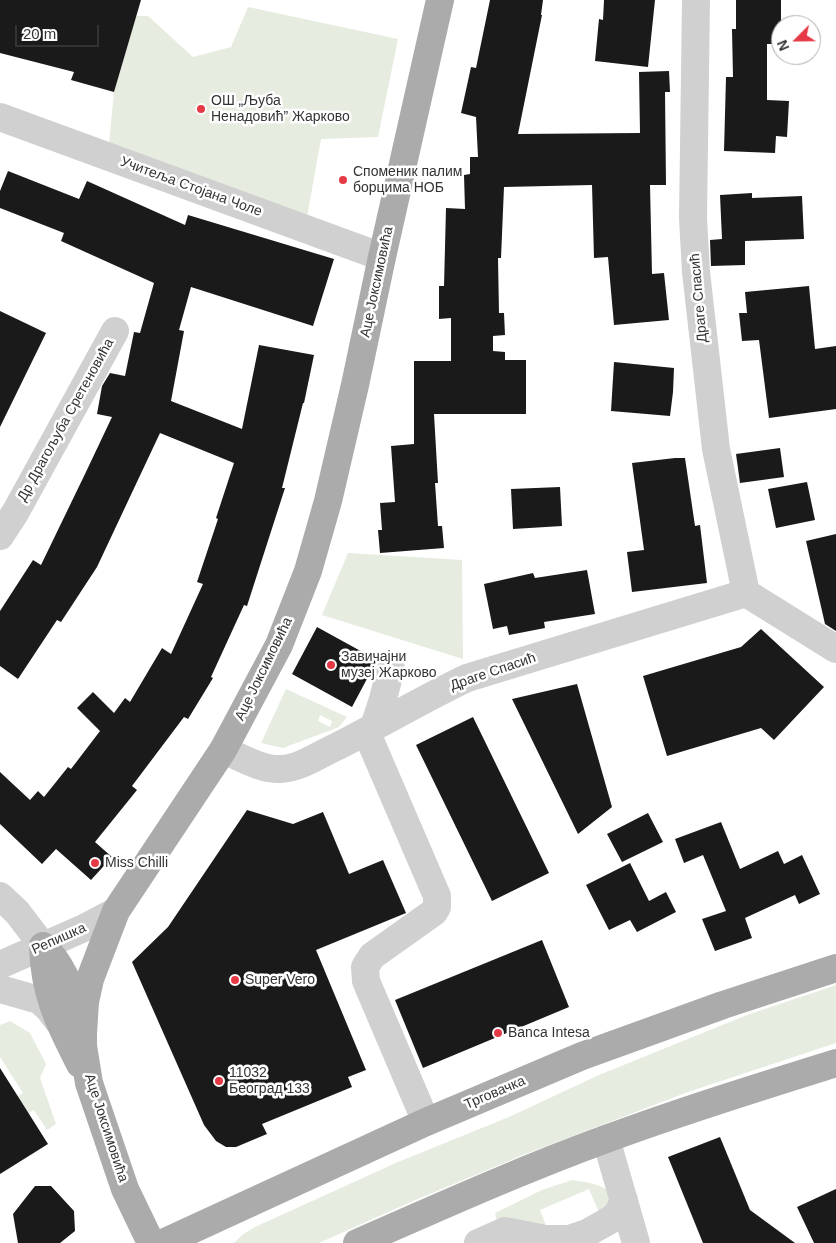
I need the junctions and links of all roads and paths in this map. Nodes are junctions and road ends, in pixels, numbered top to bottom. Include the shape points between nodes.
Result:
1 (440, 0) edge
2 (696, 0) edge
3 (0, 117) edge
4 (382, 257) junction
5 (115, 331) dead end
6 (0, 536) edge
7 (746, 593) junction
8 (836, 650) edge
9 (391, 668) dead end
10 (370, 729) junction
11 (223, 750) junction
12 (0, 896) edge
13 (116, 911) junction
14 (43, 946) junction
15 (0, 966) edge
16 (836, 968) edge
17 (0, 989) edge
18 (70, 1021) junction
19 (836, 1063) edge
20 (426, 1122) junction
21 (606, 1139) junction
22 (624, 1200) junction
23 (636, 1242) edge
24 (151, 1243) edge
25 (163, 1243) edge
26 (357, 1243) edge
27 (478, 1243) edge
28 (601, 1243) edge

1 - 4 main road, Аце Јоксимовића
2 - 7 street, Драге Спасић via 693,218 696,272 716,448
3 - 4 street, Учитеља Стојана Чоле
4 - 11 main road, Аце Јоксимовића via 346,427 308,572 279,645
5 - 6 street, Др Драгољуба Сретеновића
7 - 8 street
7 - 10 street, Драге Спасић via 467,678
9 - 10 street via 383,699
10 - 11 street, Драге Спасић via 299,764 280,769 265,767
10 - 20 street via 437,896 434,912 372,956 365,967 366,981
11 - 13 main road, Аце Јоксимовића
12 - 14 street
13 - 14 street, Репишка
13 - 18 main road, Аце Јоксимовића
14 - 15 street, Репишка
14 - 18 main road via 64,972
16 - 20 main road, Трговачка via 582,1056
17 - 18 street via 39,1000
18 - 24 main road, Аце Јоксимовића via 83,1046 89,1083 125,1189
19 - 21 main road
20 - 25 main road, Трговачка
21 - 22 street
21 - 26 main road
22 - 23 street
22 - 27 street via 612,1219 569,1239 545,1239 505,1232
23 - 28 street via 612,1238

